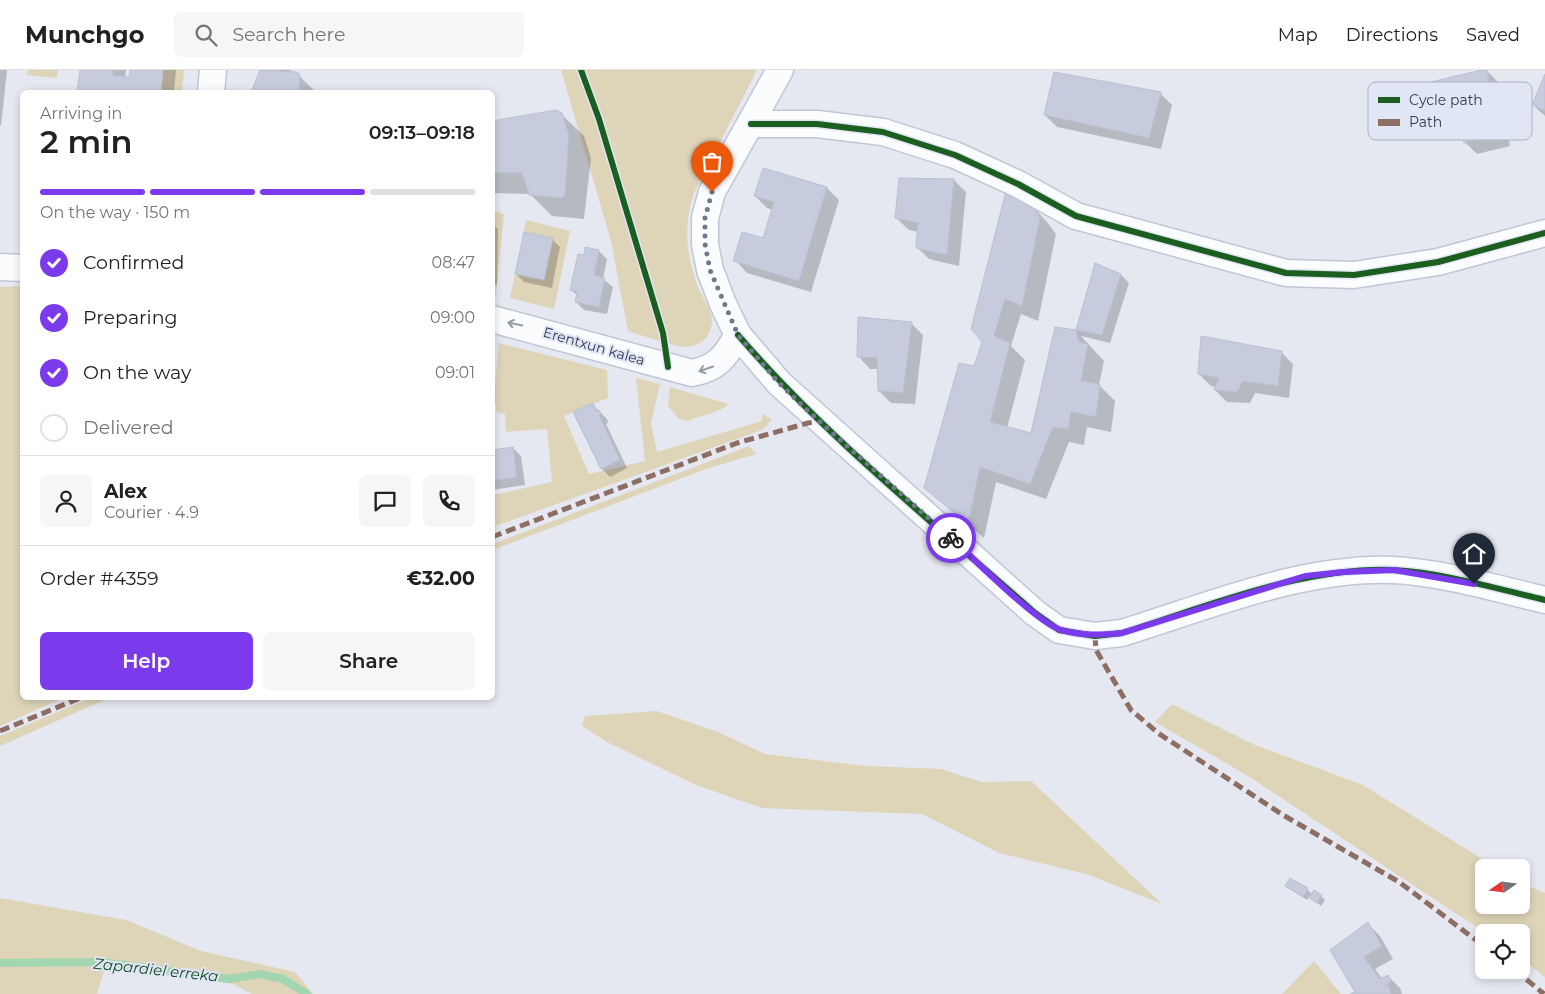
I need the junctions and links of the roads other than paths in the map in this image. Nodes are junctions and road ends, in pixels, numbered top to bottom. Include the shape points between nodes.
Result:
1 (213, 70) edge
2 (780, 70) edge
3 (211, 90) edge
4 (751, 124) junction
5 (1545, 233) edge
6 (0, 267) edge
7 (20, 268) edge
8 (495, 320) edge
9 (738, 335) junction
10 (1545, 600) edge

1 - 3 street
2 - 4 street
4 - 5 street via 817,124 883,132 955,155 1076,216 1286,273 1354,275 1438,262
4 - 9 street via 712,192 705,218 710,270
6 - 7 street
9 -> 8 street, Erentxun kalea via 718,363 707,370 692,373
9 - 10 street via 779,383 820,422 1035,613 1059,630 1095,636 1122,633 1305,576 1344,572 1394,570

